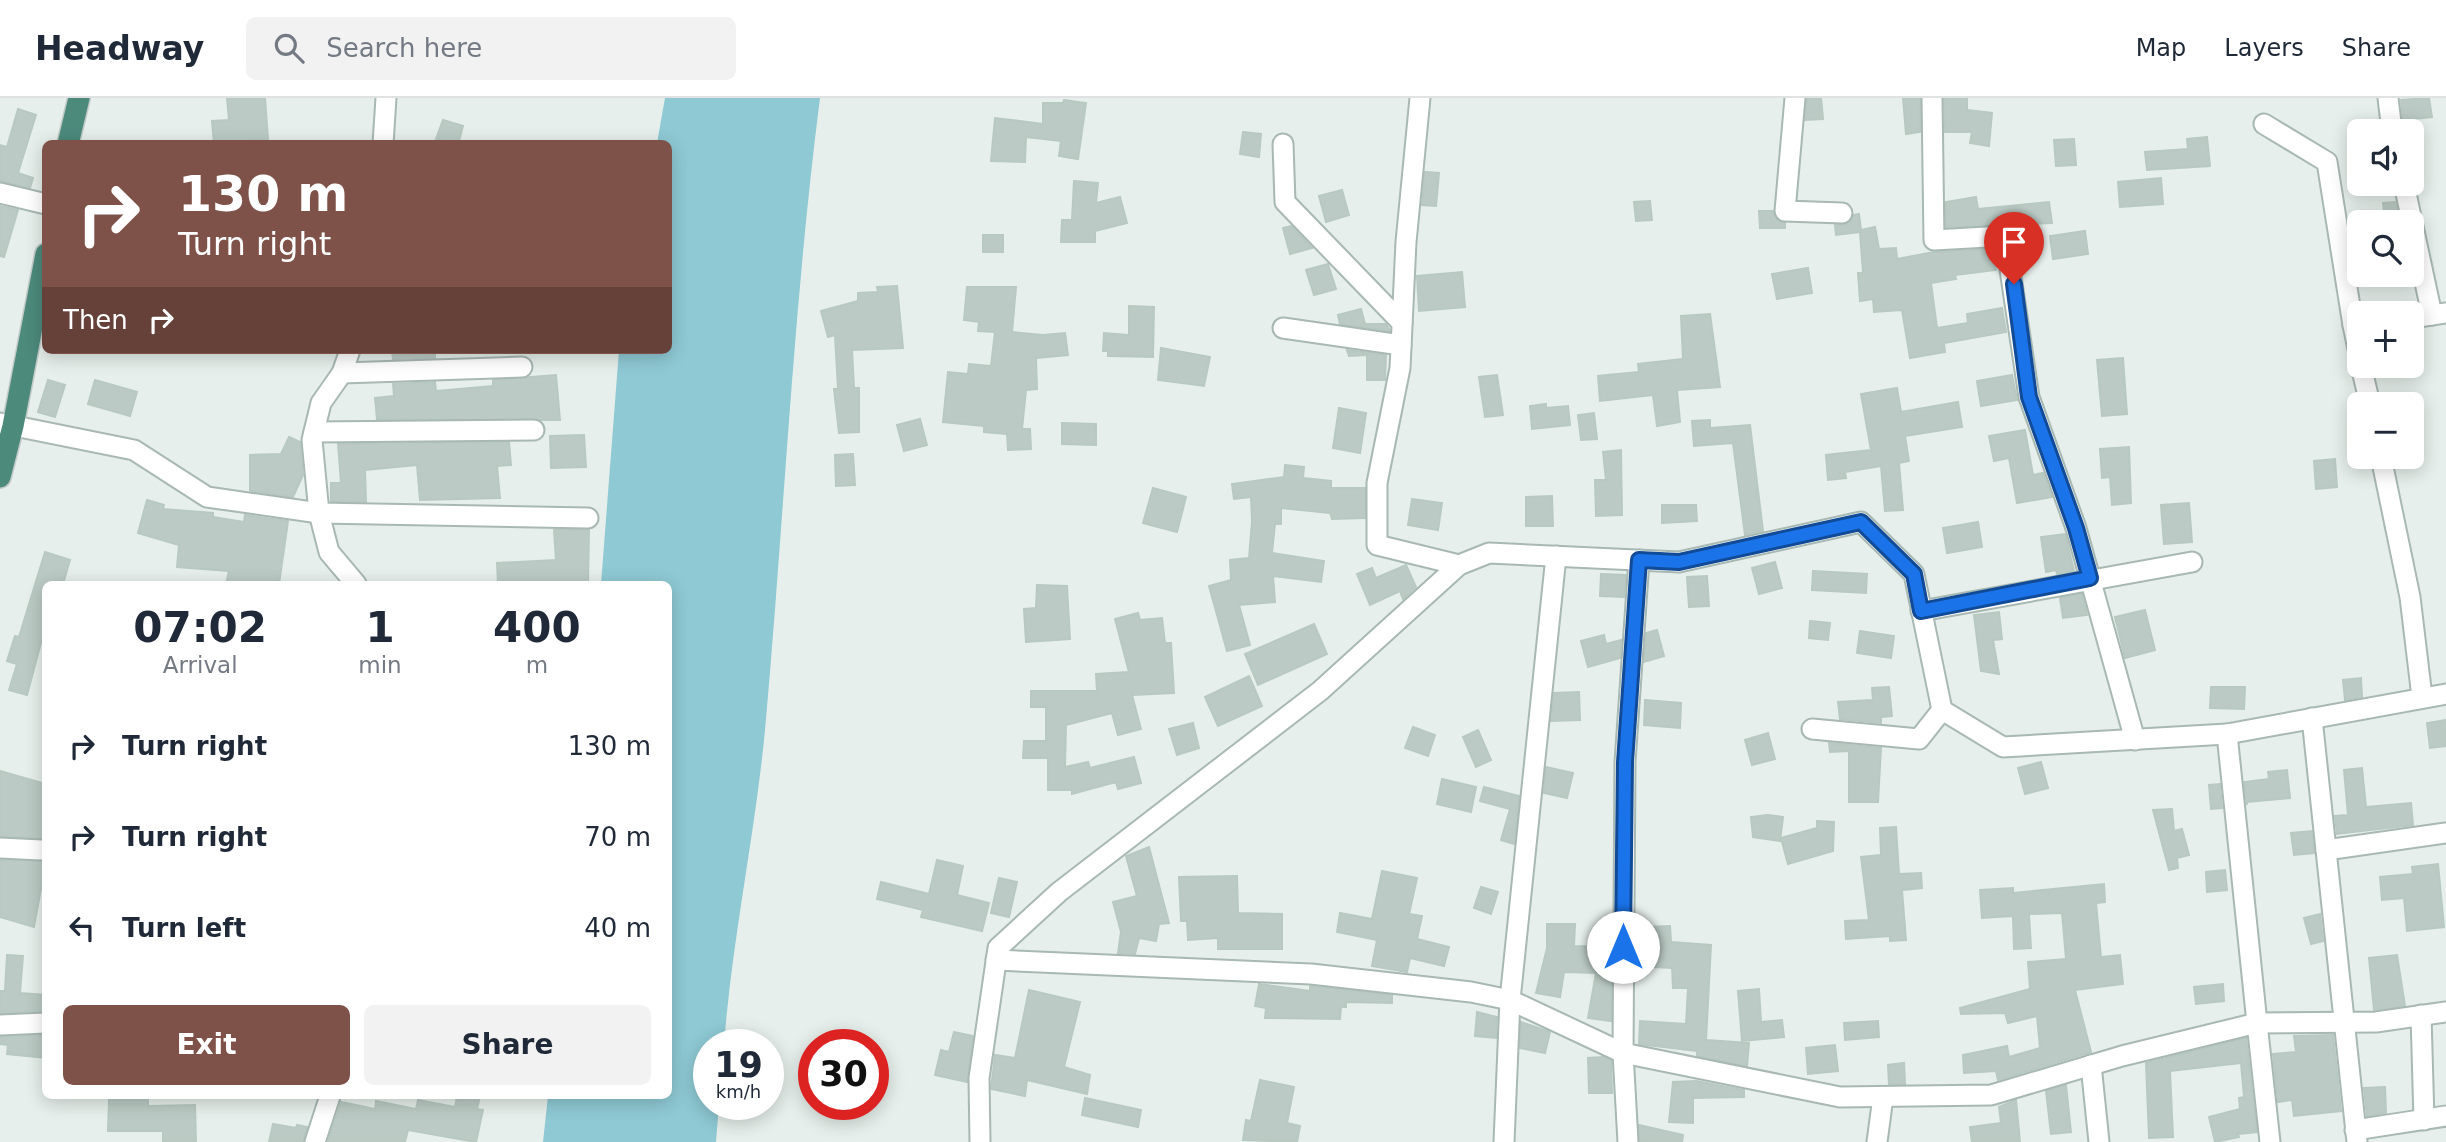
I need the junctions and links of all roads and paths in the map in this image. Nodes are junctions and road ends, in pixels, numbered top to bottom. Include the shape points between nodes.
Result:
1 (79, 98) edge
2 (386, 98) edge
3 (1420, 98) edge
4 (1795, 98) edge
5 (1931, 98) edge
6 (2388, 98) edge
7 (2391, 119) edge
8 (2264, 124) dead end
9 (69, 140) edge
10 (383, 140) edge
11 (1283, 144) dead end
12 (0, 192) edge
13 (2407, 196) edge
14 (42, 203) edge
15 (1842, 213) dead end
16 (42, 271) edge
17 (2352, 301) edge
18 (2439, 314) edge
19 (1402, 323) junction
20 (1283, 328) dead end
21 (1401, 345) junction
22 (349, 354) edge
23 (522, 367) dead end
24 (342, 373) junction
25 (7, 424) edge
26 (534, 430) dead end
27 (314, 432) junction
28 (2383, 469) edge
29 (0, 477) edge
30 (319, 513) junction
31 (588, 518) dead end
32 (1556, 556) junction
33 (1639, 560) junction
34 (2192, 562) dead end
35 (1459, 565) junction
36 (2090, 578) junction
37 (353, 581) edge
38 (1921, 611) junction
39 (2446, 694) edge
40 (2422, 697) junction
41 (1942, 710) junction
42 (2312, 718) junction
43 (1812, 729) dead end
44 (2227, 734) junction
45 (2135, 740) junction
46 (2446, 833) edge
47 (0, 848) edge
48 (41, 850) dead end
49 (2326, 850) junction
50 (996, 960) junction
51 (1510, 1000) junction
52 (2446, 1012) edge
53 (2421, 1015) junction
54 (2344, 1022) junction
55 (42, 1023) edge
56 (2257, 1023) junction
57 (0, 1025) edge
58 (1623, 1053) junction
59 (2091, 1065) junction
60 (1882, 1097) junction
61 (329, 1099) edge
62 (2446, 1116) edge
63 (2424, 1120) junction
64 (2356, 1136) edge
65 (315, 1142) edge
66 (980, 1142) edge
67 (1504, 1142) edge
68 (1628, 1142) edge
69 (1877, 1142) edge
70 (2099, 1142) edge
71 (2270, 1142) edge

1 - 9 highway
2 - 10 street
3 - 19 street
4 - 15 street via 1785,211
5 - 36 street via 1934,240 2005,236 2029,397
6 - 7 street
8 - 17 street via 2327,162
11 - 19 street via 1285,202
12 - 14 street
13 - 18 street
16 - 25 highway
19 - 21 street
20 - 21 street
21 - 35 street via 1377,483 1377,545
22 - 24 street
23 - 24 street
24 - 27 street via 320,403
25 - 29 highway
25 - 30 street via 134,450 207,497
26 - 27 street
27 - 30 street
28 - 40 street via 2410,597
30 - 31 street
30 - 37 street via 329,552
32 - 33 street
32 - 35 street via 1489,553
32 - 51 street
33 - 38 street via 1679,562 1861,522 1914,574
33 - 58 street via 1625,762
34 - 36 street
35 - 50 street via 1320,691 1059,892 998,948
36 - 38 street
36 - 45 street
38 - 41 street
39 - 40 street
40 - 42 street
41 - 43 street via 1919,739
41 - 45 street via 2003,747
42 - 44 street
42 - 49 street
44 - 45 street
44 - 56 street
46 - 49 street
47 - 48 street
49 - 54 street
50 - 51 street via 1311,974
50 - 66 street via 979,1078
51 - 58 street
51 - 67 street
52 - 53 street
53 - 54 street
53 - 63 street
54 - 56 street
54 - 64 street
55 - 57 street
56 - 59 street
56 - 71 street
58 - 60 street via 1840,1097
58 - 68 street
59 - 60 street via 1991,1095
59 - 70 street
60 - 69 street
61 - 65 street
62 - 63 street
63 - 64 street

